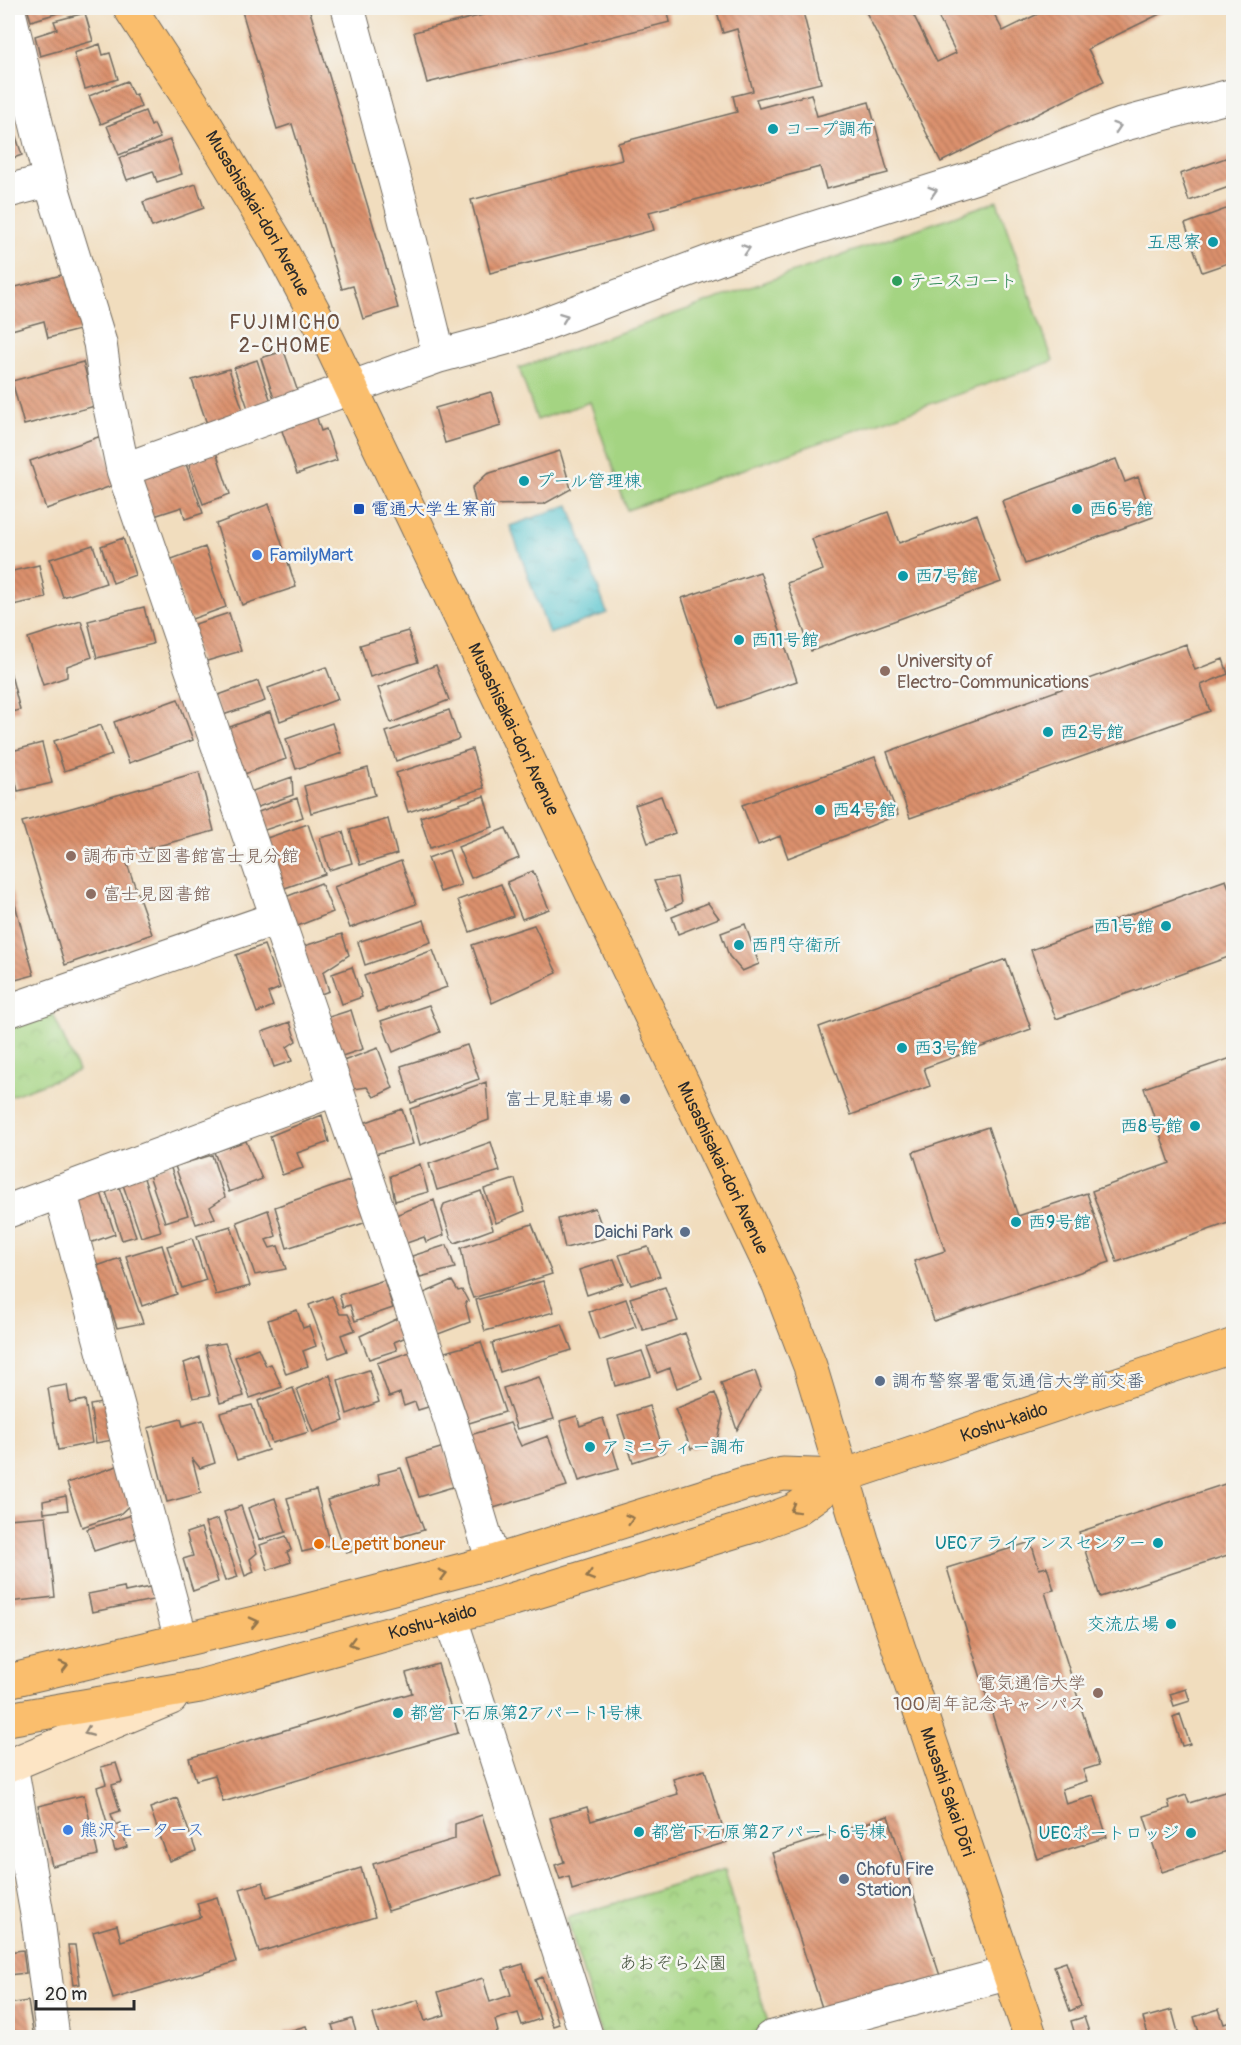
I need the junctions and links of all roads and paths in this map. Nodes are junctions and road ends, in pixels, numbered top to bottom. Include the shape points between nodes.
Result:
1 (8, 8) edge
2 (130, 8) edge
3 (348, 8) edge
4 (1233, 95) edge
5 (50, 180) junction
6 (8, 191) edge
7 (439, 356) junction
8 (352, 388) junction
9 (123, 470) junction
10 (277, 918) junction
11 (8, 1011) edge
12 (336, 1089) junction
13 (60, 1191) junction
14 (8, 1211) edge
15 (1233, 1345) edge
16 (843, 1476) junction
17 (493, 1562) junction
18 (450, 1616) junction
19 (181, 1639) junction
20 (8, 1681) edge
21 (200, 1686) junction
22 (8, 1719) edge
23 (9, 1766) edge
24 (1009, 1972) junction
25 (53, 2037) edge
26 (587, 2037) edge
27 (770, 2037) edge
28 (1031, 2037) edge

1 - 5 street
2 - 8 main road, Musashisakai-dori Avenue via 279,246
3 - 7 street
7 -> 4 street via 509,337 728,255 973,178 1121,125
5 - 6 street
5 - 9 street via 100,343
7 - 8 street
8 - 9 street
8 - 16 main road, Musashisakai-dori Avenue via 779,1285 810,1366
9 - 10 street
10 - 11 street
10 - 12 street
12 - 13 street
12 - 17 street via 450,1419
13 - 14 street
13 - 19 street
15 - 16 main road, Koshu-kaido
17 -> 16 main road, Koshu-kaido via 783,1474
16 -> 18 main road, Koshu-kaido via 795,1510 756,1525
16 - 24 main road, Musashi Sakai Dōri
19 -> 17 main road, Koshu-kaido
18 -> 21 main road, Koshu-kaido
18 - 26 street
20 -> 19 main road, Koshu-kaido
21 - 22 main road, Koshu-kaido
21 -> 23 main road
23 - 25 street via 38,1920
24 - 27 street
24 - 28 main road, Musashi Sakai Dōri

